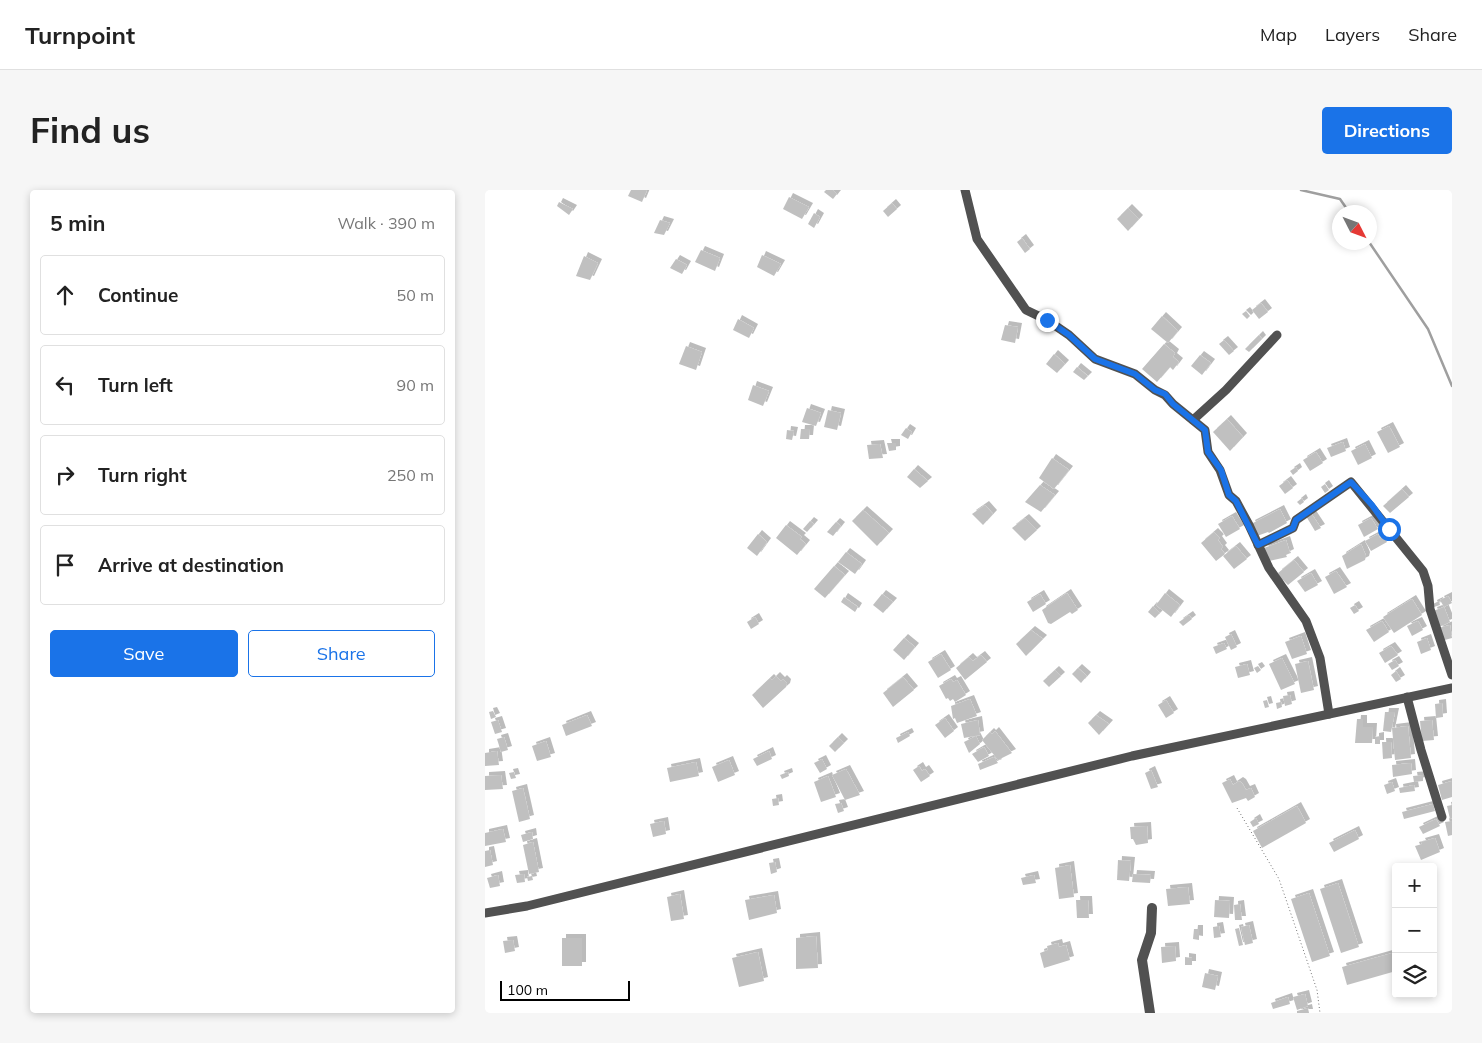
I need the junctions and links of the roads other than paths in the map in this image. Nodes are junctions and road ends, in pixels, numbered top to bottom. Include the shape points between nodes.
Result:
1 (965, 190) edge
2 (1277, 335) dead end
3 (1193, 420) junction
4 (1258, 545) junction
5 (1452, 675) edge
6 (1452, 688) edge
7 (1407, 697) junction
8 (1329, 714) junction
9 (1443, 817) dead end
10 (1153, 908) dead end
11 (485, 913) edge
12 (1150, 1013) edge

1 - 3 street via 977,239 1026,310 1069,335 1095,359 1135,374 1165,394
2 - 3 street
3 - 4 street via 1205,430 1208,452 1221,470 1229,495 1236,501
4 - 5 street via 1293,528 1296,520 1351,482 1423,571 1430,609
4 - 8 street via 1269,568 1306,621 1320,658
6 - 7 street
7 - 8 street
7 - 9 street
8 - 11 street via 1132,756 547,901
10 - 12 street via 1151,933 1142,960

